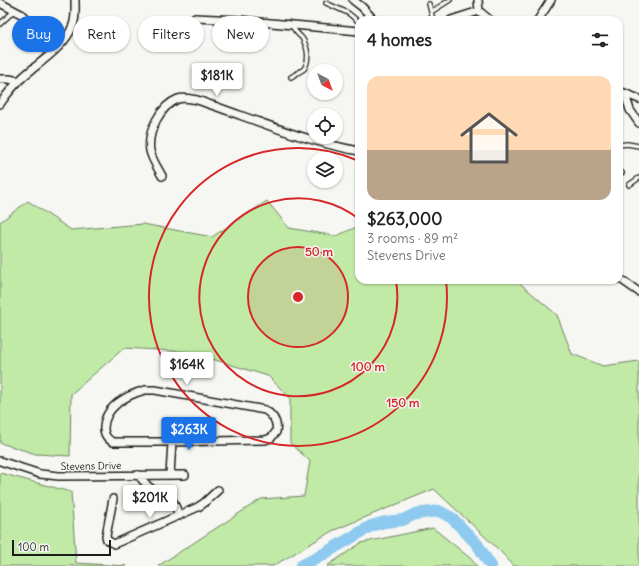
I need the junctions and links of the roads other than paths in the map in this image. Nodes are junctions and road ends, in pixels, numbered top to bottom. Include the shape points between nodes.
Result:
1 (75, 0) edge
2 (353, 0) edge
3 (450, 0) edge
4 (478, 0) edge
5 (551, 0) edge
6 (0, 3) edge
7 (326, 3) dead end
8 (429, 4) dead end
9 (15, 11) junction
10 (431, 12) junction
11 (479, 12) junction
12 (23, 16) edge
13 (370, 16) edge
14 (432, 16) edge
15 (465, 16) edge
16 (484, 16) edge
17 (541, 16) edge
18 (204, 18) edge
19 (355, 19) edge
20 (0, 24) edge
21 (292, 25) junction
22 (355, 32) edge
23 (65, 38) edge
24 (52, 52) edge
25 (292, 76) dead end
26 (0, 79) edge
27 (19, 81) junction
28 (623, 93) edge
29 (623, 95) edge
30 (639, 99) edge
31 (0, 104) edge
32 (639, 123) edge
33 (623, 144) edge
34 (639, 146) edge
35 (355, 150) edge
36 (162, 176) dead end
37 (639, 178) edge
38 (629, 185) dead end
39 (623, 281) edge
40 (639, 292) edge
41 (172, 442) junction
42 (0, 461) edge
43 (138, 475) junction
44 (170, 475) junction
45 (185, 475) dead end
46 (218, 490) dead end
47 (112, 499) dead end
48 (179, 516) junction

1 - 23 street via 73,25
2 - 13 street
3 - 10 lane
4 - 11 street
5 - 17 street
6 - 9 street
7 - 19 lane
8 - 10 lane
9 - 12 street
9 - 20 lane
10 - 14 lane
11 - 15 street
11 - 16 street
18 - 21 street
21 - 22 street
21 - 25 lane via 308,51 304,69
24 - 27 street
26 - 27 street
27 - 31 street
28 - 30 street
29 - 32 street
33 - 34 lane
35 - 36 street via 272,127 186,98 179,99 163,111 152,128 150,151
37 - 38 lane
39 - 40 street
41 - 41 street via 265,440 274,435 277,428 273,417 265,410 155,390 145,390 118,402 105,424 105,435 113,442
41 - 44 street
42 - 43 street, Stevens Drive via 48,476
43 - 44 street, Stevens Drive
43 - 48 street via 151,488 169,496
44 - 45 street, Stevens Drive
46 - 48 street via 204,503
47 - 48 street via 106,536 107,540 114,544

